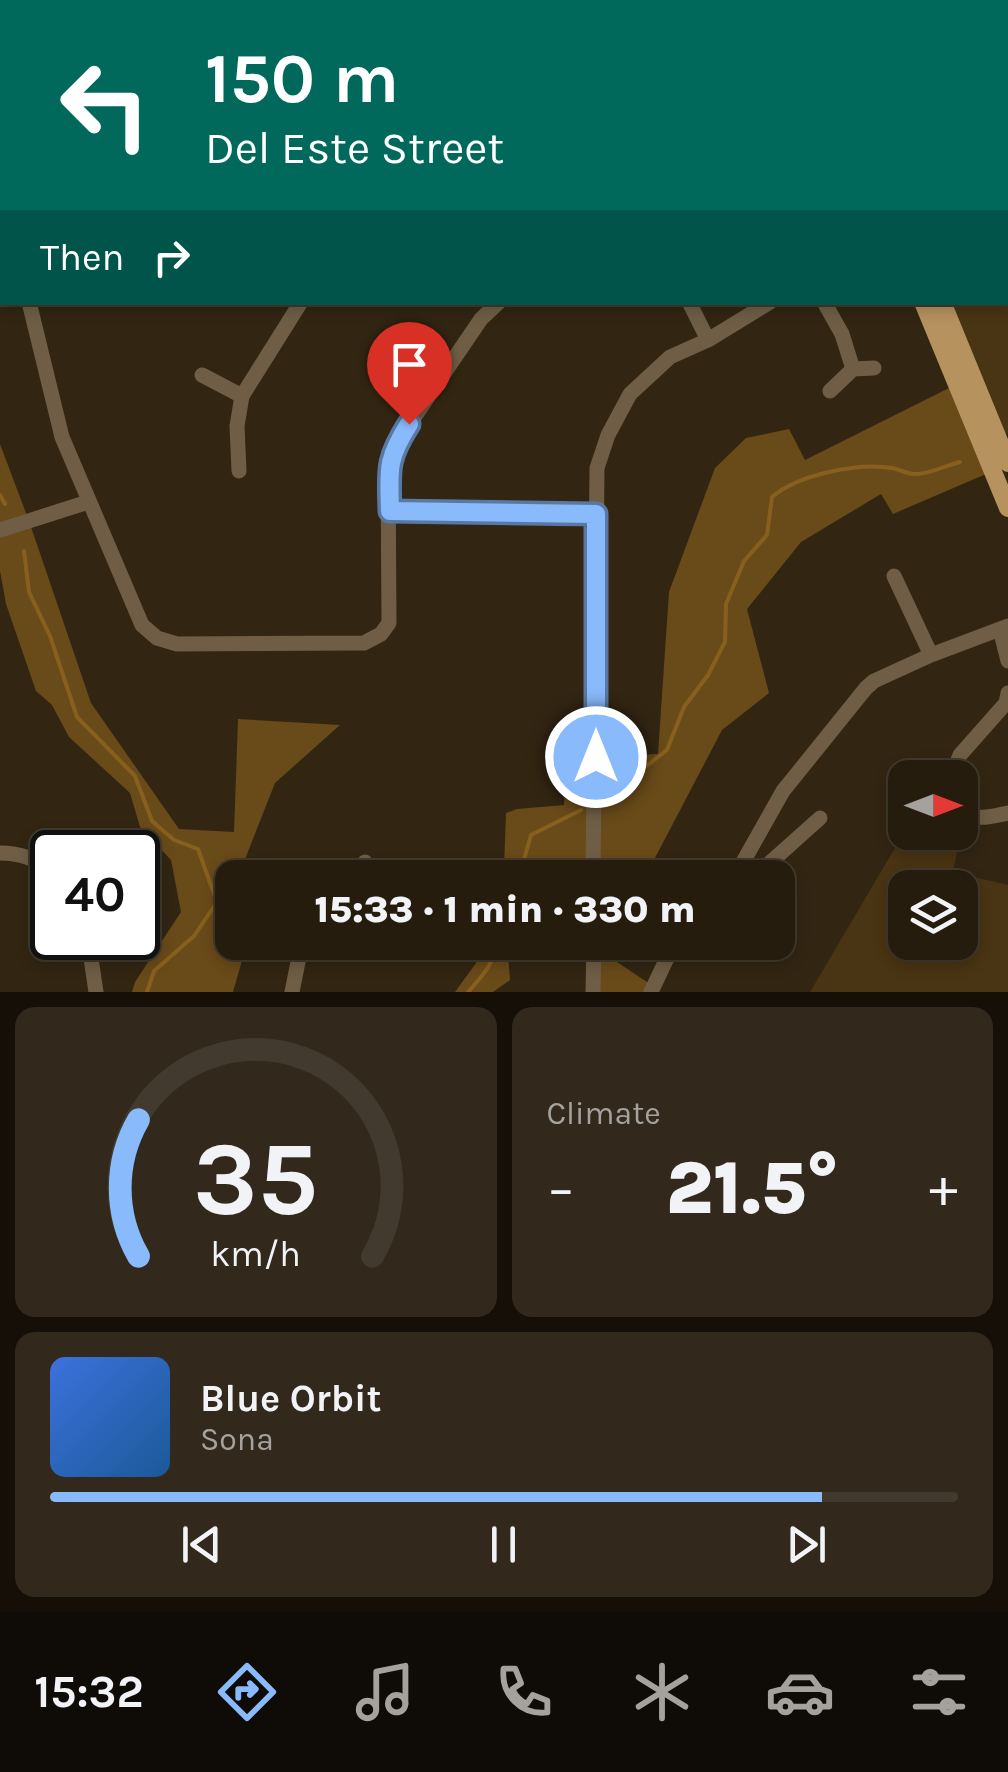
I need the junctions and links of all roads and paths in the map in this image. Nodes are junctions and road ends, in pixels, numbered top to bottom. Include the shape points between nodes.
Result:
1 (30, 305) edge
2 (299, 305) edge
3 (496, 305) edge
4 (690, 305) edge
5 (765, 305) edge
6 (826, 305) edge
7 (924, 305) edge
8 (943, 305) edge
9 (708, 340) junction
10 (874, 368) dead end
11 (853, 369) junction
12 (202, 375) dead end
13 (830, 391) dead end
14 (242, 396) junction
15 (1008, 464) edge
16 (239, 470) dead end
17 (88, 502) junction
18 (1008, 508) edge
19 (390, 511) junction
20 (596, 514) junction
21 (0, 530) edge
22 (894, 576) dead end
23 (1004, 627) edge
24 (931, 655) junction
25 (1008, 661) edge
26 (1008, 693) edge
27 (958, 760) edge
28 (1008, 814) edge
29 (820, 818) dead end
30 (978, 818) edge
31 (0, 853) edge
32 (30, 857) edge
33 (594, 860) edge
34 (744, 860) edge
35 (773, 860) edge
36 (92, 960) edge
37 (298, 960) edge
38 (594, 960) edge
39 (666, 960) edge
40 (96, 992) edge
41 (292, 992) edge
42 (594, 992) edge
43 (650, 992) edge

1 - 17 street via 62,438
2 - 14 street
3 - 19 street via 394,447
4 - 9 street
5 - 9 street
6 - 11 street
7 - 18 main road
8 - 15 main road
9 - 20 street via 670,357 630,394 597,468
10 - 11 street
11 - 13 street
12 - 14 street
14 - 16 street
17 - 19 street via 142,625 177,644 364,643 381,634 389,623
17 - 21 street
19 - 20 street
20 - 33 street
22 - 24 street
23 - 24 street
23 - 25 street
24 - 34 street via 866,688 783,791
26 - 27 street
28 - 30 street
29 - 35 street
31 - 32 street
36 - 40 street
37 - 41 street
38 - 42 street
39 - 43 street

